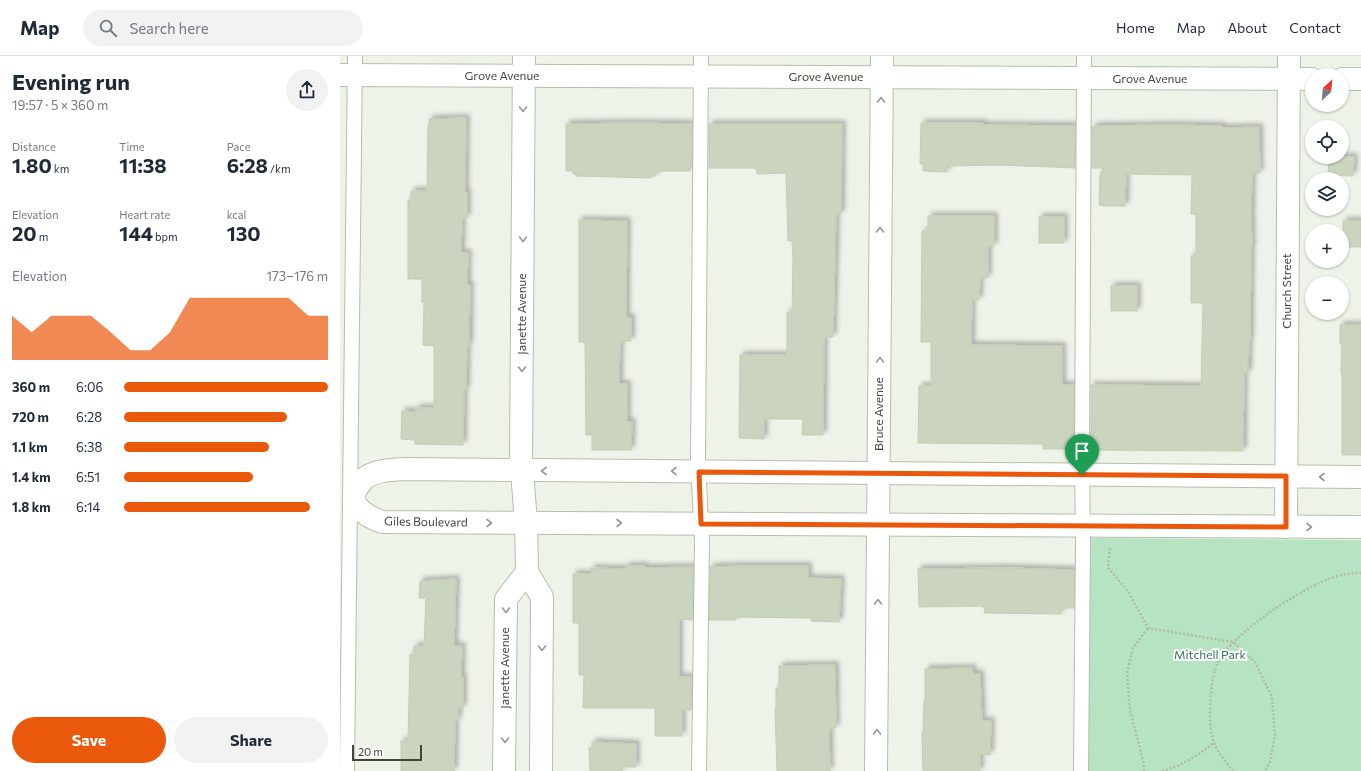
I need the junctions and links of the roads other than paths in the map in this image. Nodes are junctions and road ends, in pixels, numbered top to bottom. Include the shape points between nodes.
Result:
1 (882, 56) edge
2 (1084, 56) edge
3 (1289, 56) edge
4 (524, 66) edge
5 (701, 66) edge
6 (350, 69) edge
7 (881, 78) junction
8 (1084, 78) junction
9 (1289, 79) junction
10 (1305, 79) edge
11 (1349, 79) edge
12 (1361, 79) edge
13 (522, 470) junction
14 (699, 472) junction
15 (879, 473) junction
16 (1082, 475) junction
17 (1286, 476) junction
18 (1361, 477) edge
19 (526, 523) junction
20 (701, 524) junction
21 (879, 524) junction
22 (1083, 526) junction
23 (1286, 527) junction
24 (1361, 527) edge
25 (527, 572) junction
26 (347, 771) edge
27 (504, 771) edge
28 (541, 771) edge
29 (699, 771) edge
30 (876, 771) edge
31 (1081, 771) edge

1 - 7 street, Bruce Avenue
2 - 8 lane
3 - 9 street, Church Street
4 - 5 street, Grove Avenue
4 - 6 street, Grove Avenue
4 -> 13 street, Janette Avenue
5 - 7 street, Grove Avenue
5 - 14 lane
6 - 26 lane
7 - 8 street, Grove Avenue
15 -> 7 street, Bruce Avenue
8 - 9 street, Grove Avenue
8 - 16 lane
9 - 10 street, Grove Avenue
9 - 17 street, Church Street
11 - 12 street
14 -> 13 street, Giles Boulevard
13 - 19 street, Janette Avenue
13 -> 19 street, Giles Boulevard via 382,471 366,478 355,491 354,498 359,509 382,522
14 - 15 street, Giles Boulevard
14 - 20 lane
15 - 16 street, Giles Boulevard
15 - 21 street, Bruce Avenue
16 - 17 street, Giles Boulevard
16 - 22 lane
18 -> 17 street, Giles Boulevard
17 - 23 street, Church Street
19 -> 20 street, Giles Boulevard
19 - 25 street, Janette Avenue
20 - 21 street, Giles Boulevard
20 - 29 lane
21 - 22 street, Giles Boulevard
30 -> 21 street, Bruce Avenue
22 - 23 street, Giles Boulevard
22 - 31 lane
23 -> 24 street, Giles Boulevard
25 -> 27 street, Janette Avenue via 506,599
25 -> 28 street, Janette Avenue via 542,597

